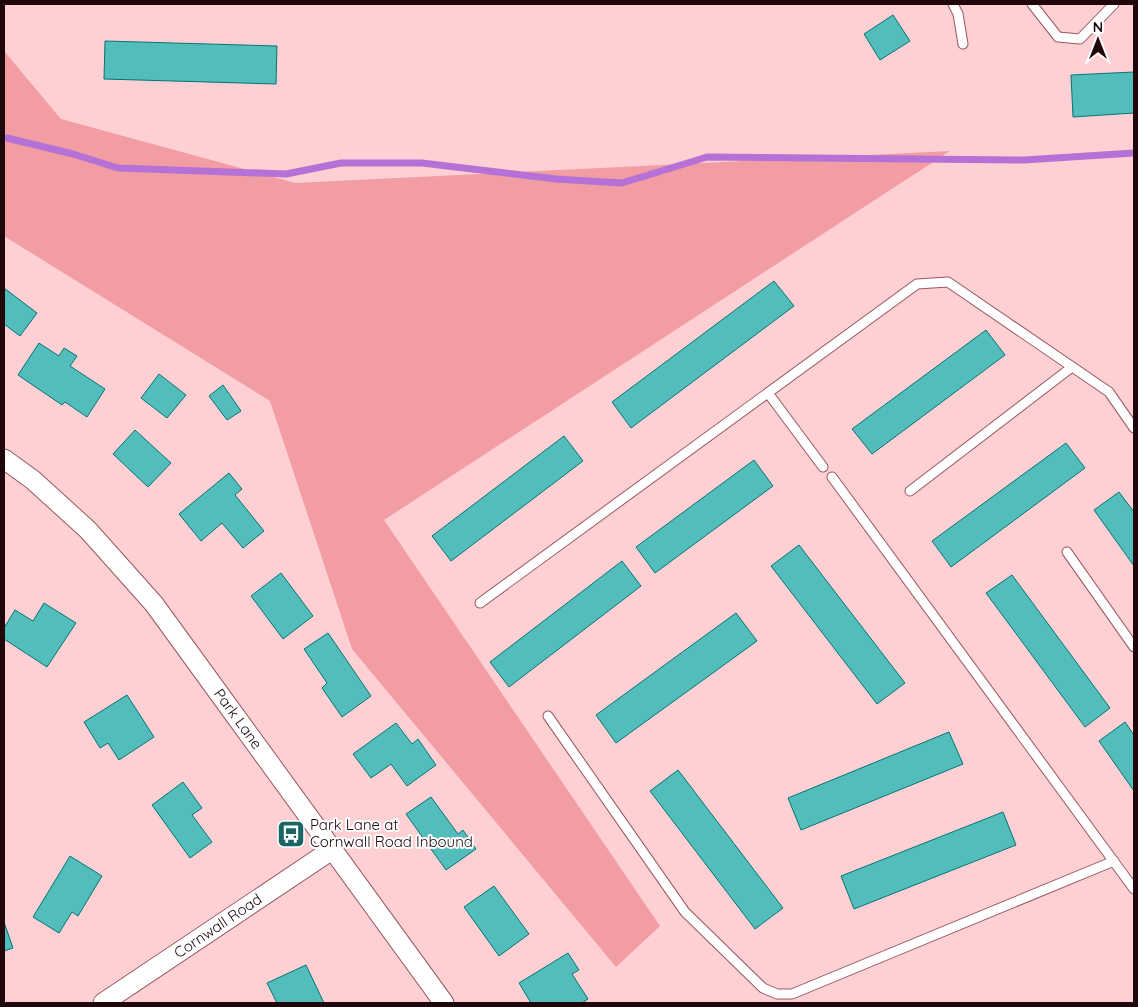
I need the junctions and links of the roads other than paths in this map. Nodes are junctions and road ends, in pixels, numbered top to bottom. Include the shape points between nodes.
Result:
1 (953, 4) edge
2 (1032, 4) edge
3 (1114, 4) edge
4 (963, 44) dead end
5 (1072, 367) junction
6 (768, 393) junction
7 (1134, 428) edge
8 (4, 459) edge
9 (823, 468) dead end
10 (832, 476) dead end
11 (910, 491) dead end
12 (1068, 552) dead end
13 (480, 603) dead end
14 (1134, 647) edge
15 (548, 716) dead end
16 (333, 849) junction
17 (1114, 861) junction
18 (1134, 888) edge
19 (103, 1003) edge
20 (444, 1003) edge

1 - 4 lane
2 - 3 lane via 1058,37 1080,39
5 - 6 lane via 948,282 930,282 917,284
5 - 7 lane via 1109,392
5 - 11 lane
6 - 9 lane
6 - 13 lane
8 - 16 street, Park Lane via 33,480 88,530 154,604
10 - 17 lane
12 - 14 lane
15 - 17 lane via 685,912 763,988 777,994 792,994
16 - 19 street, Cornwall Road
16 - 20 street, Park Lane
17 - 18 lane

